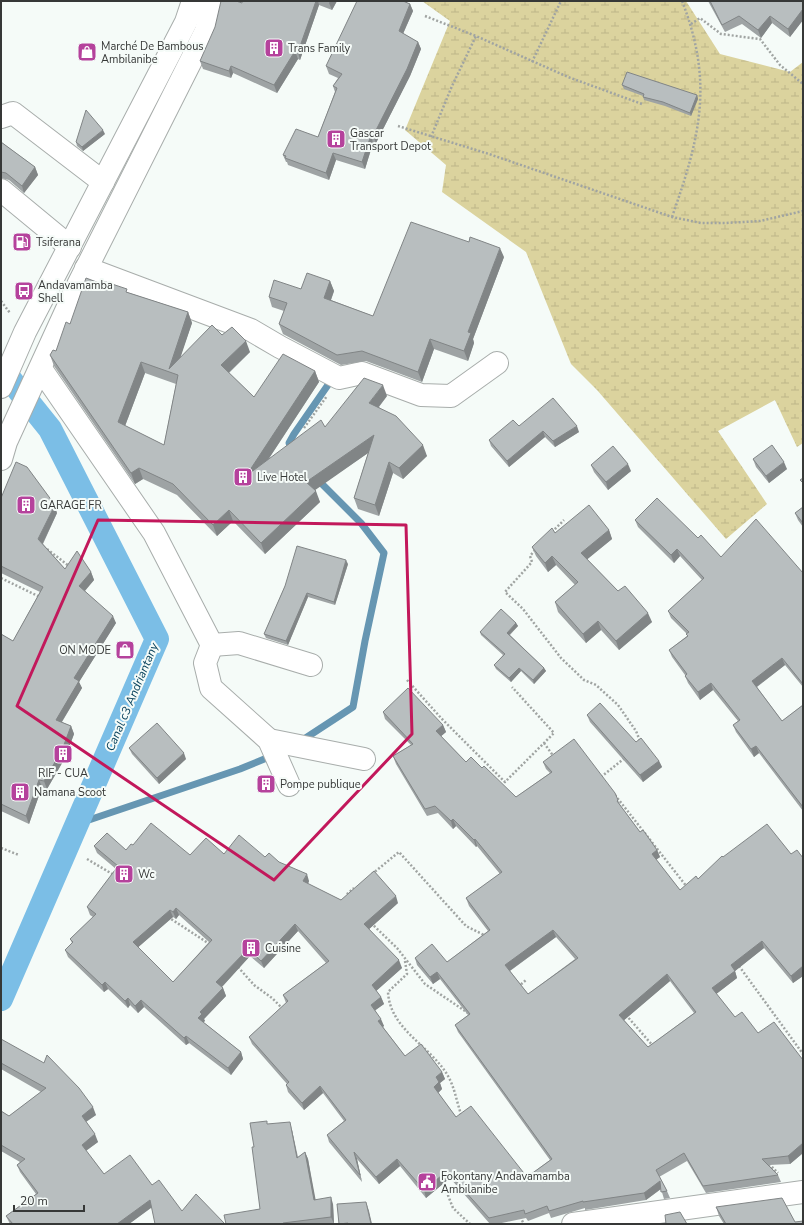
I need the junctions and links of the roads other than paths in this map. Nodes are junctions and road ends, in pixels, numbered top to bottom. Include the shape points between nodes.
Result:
1 (193, 1) edge
2 (213, 1) edge
3 (1, 117) edge
4 (103, 182) junction
5 (1, 190) edge
6 (70, 247) junction
7 (86, 268) junction
8 (496, 363) dead end
9 (39, 374) junction
10 (1, 386) edge
11 (4, 451) edge
12 (212, 644) junction
13 (311, 665) dead end
14 (274, 743) junction
15 (364, 759) dead end
16 (285, 777) dead end
17 (801, 1193) edge
18 (707, 1215) edge
19 (573, 1224) edge

1 - 4 street via 186,22
2 - 7 street via 206,31
3 - 4 street via 14,113
4 - 6 street
5 - 6 street
6 - 10 street
7 - 8 street via 251,330 339,378 362,373 422,395 451,396
7 - 9 street
9 - 11 street
9 - 12 street via 154,533
12 - 13 street via 239,643
12 - 14 street via 205,663 211,688
14 - 15 street
14 - 16 street
17 - 18 street
18 - 19 street

